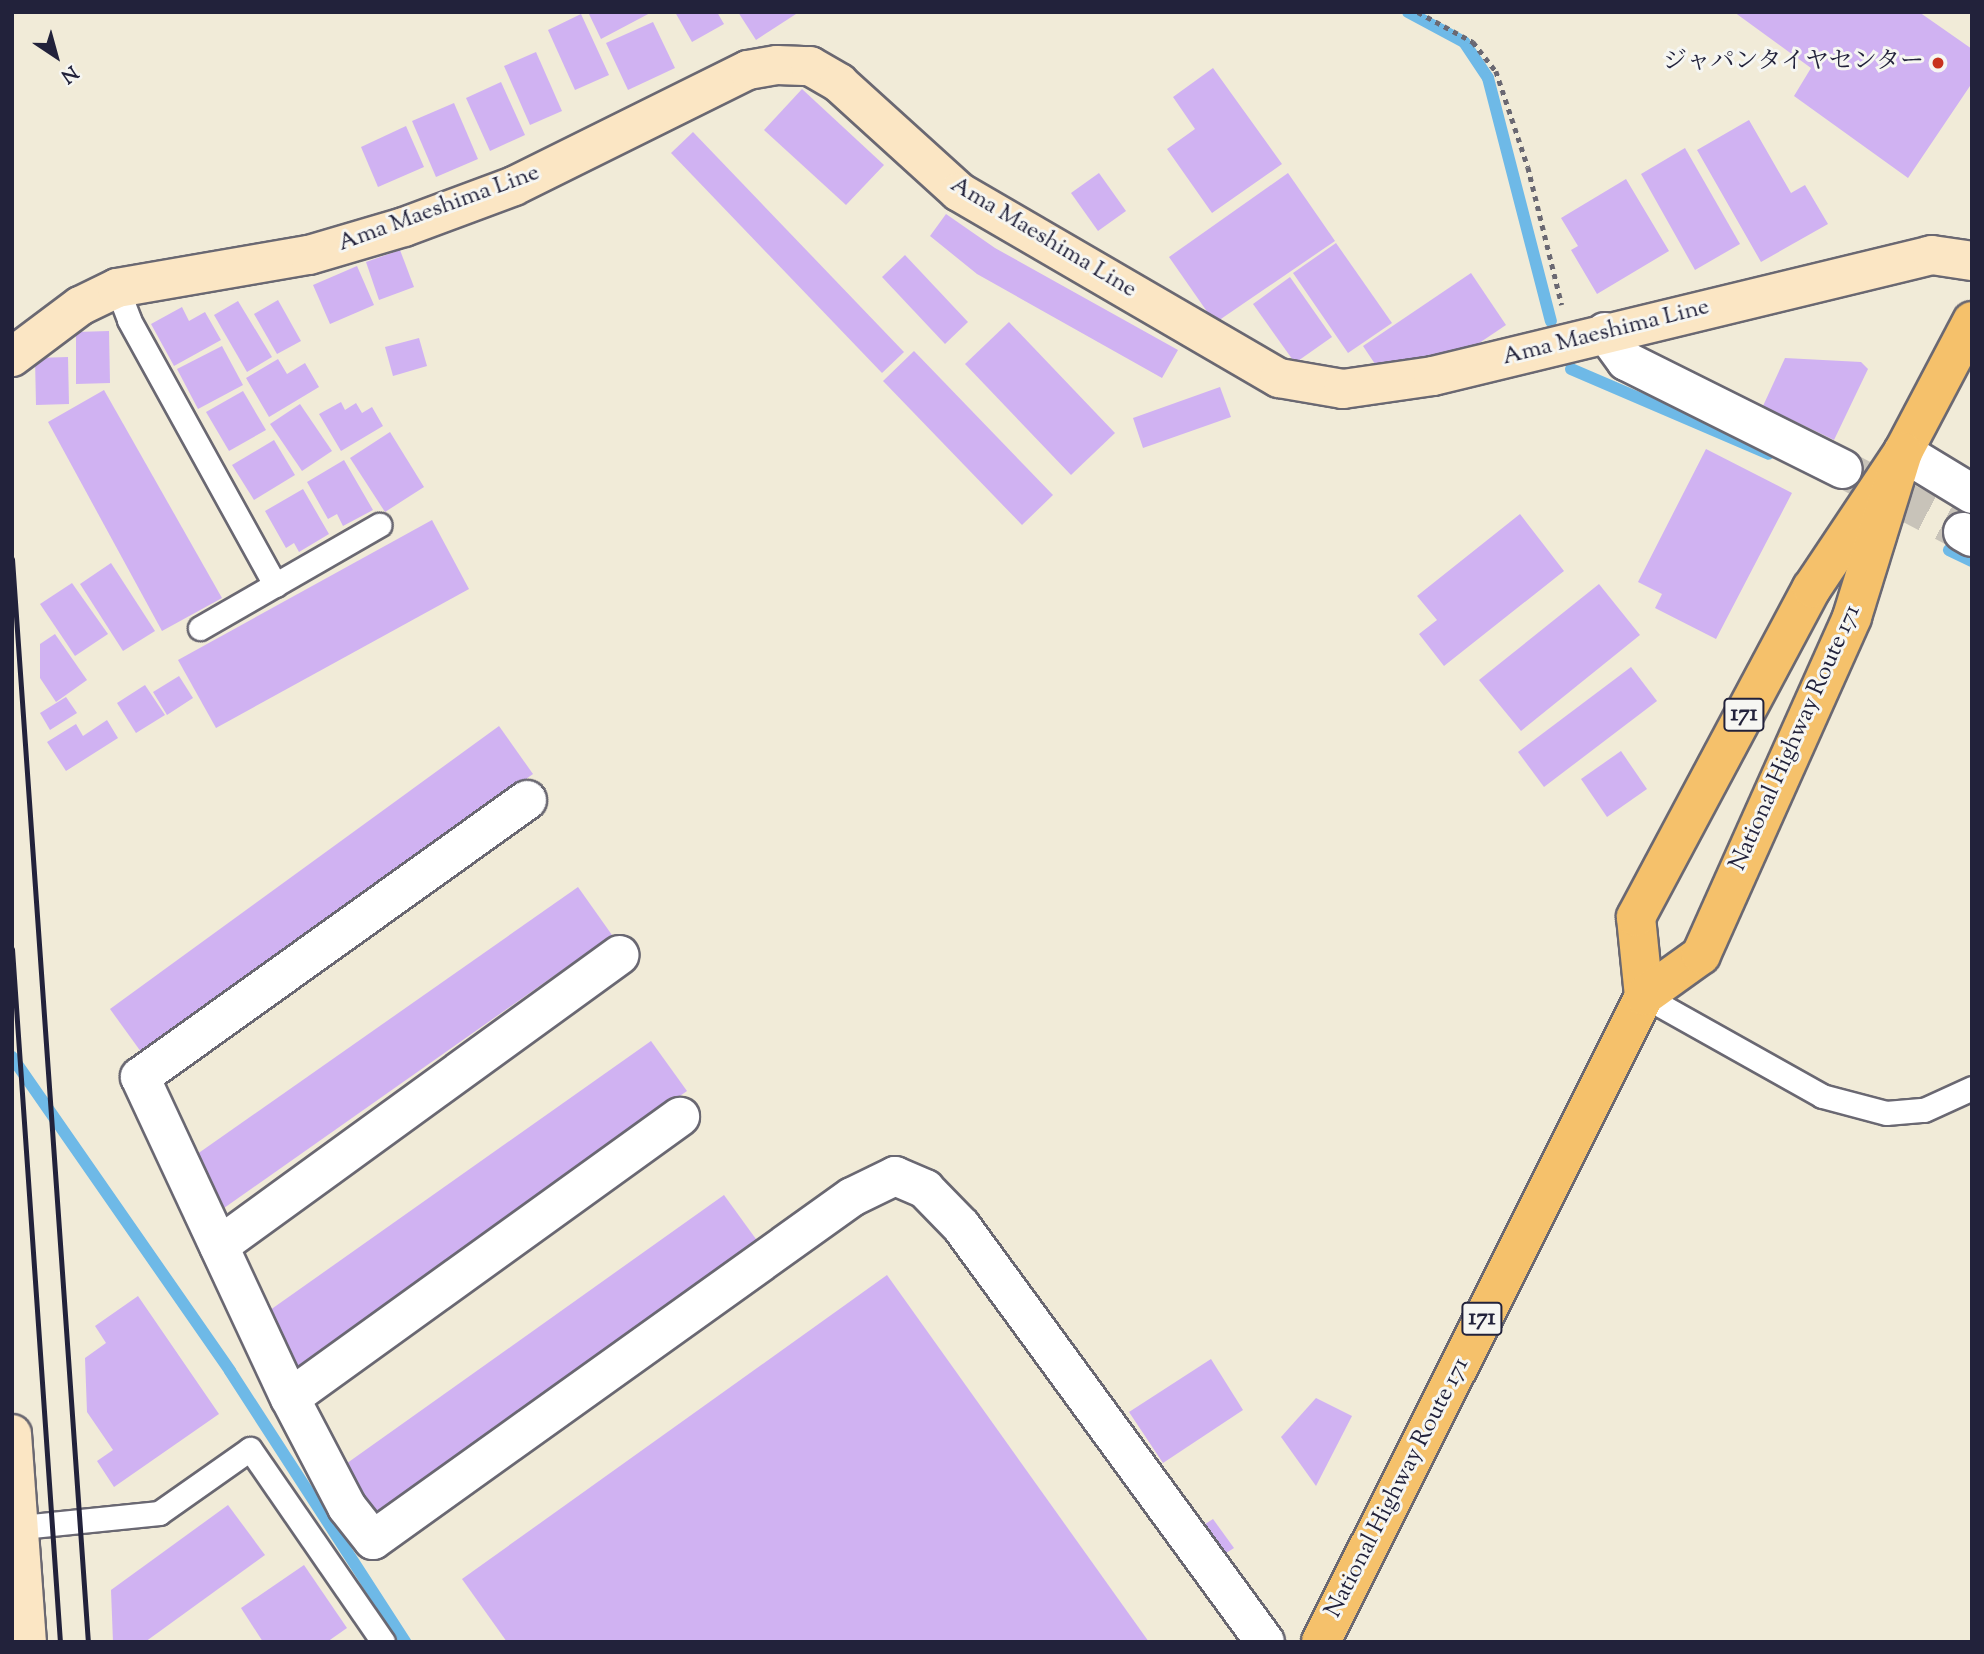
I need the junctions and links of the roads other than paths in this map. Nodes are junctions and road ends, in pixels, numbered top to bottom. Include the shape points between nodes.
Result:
1 (1972, 261) edge
2 (117, 288) junction
3 (1972, 321) edge
4 (1588, 336) junction
5 (12, 357) edge
6 (1903, 452) junction
7 (1843, 468) tunnel mouth
8 (1972, 494) edge
9 (379, 525) dead end
10 (275, 585) junction
11 (200, 628) dead end
12 (527, 800) dead end
13 (620, 956) dead end
14 (1644, 996) junction
15 (1972, 1088) edge
16 (680, 1117) dead end
17 (219, 1246) junction
18 (290, 1398) junction
19 (12, 1434) edge
20 (15, 1528) edge
21 (27, 1642) edge
22 (383, 1642) edge
23 (1265, 1642) edge
24 (1321, 1642) edge

1 - 4 main road, Ama Maeshima Line via 1932,255
2 - 4 main road, Ama Maeshima Line via 309,255 404,227 514,186 748,70 810,66 864,103 959,192 1279,378 1343,389 1433,376
2 - 5 main road, Ama Maeshima Line via 80,306
2 - 10 lane via 129,320
3 - 6 highway, National Highway Route 171 / 171
4 - 7 street via 1626,361
6 - 8 street
6 - 14 highway, National Highway Route 171 / 171 via 1852,617 1701,954
6 - 14 highway, National Highway Route 171 / 171 via 1812,588 1636,917
9 - 10 lane
10 - 11 lane
12 - 17 street via 140,1077
13 - 17 street
14 - 15 lane via 1835,1100 1886,1114 1924,1110
14 - 24 highway, National Highway Route 171 / 171
16 - 18 street
17 - 18 street
18 - 23 street via 347,1507 373,1540 852,1197 895,1176 925,1189 961,1226
19 - 20 main road
20 - 21 main road
20 - 22 lane via 159,1513 250,1449

